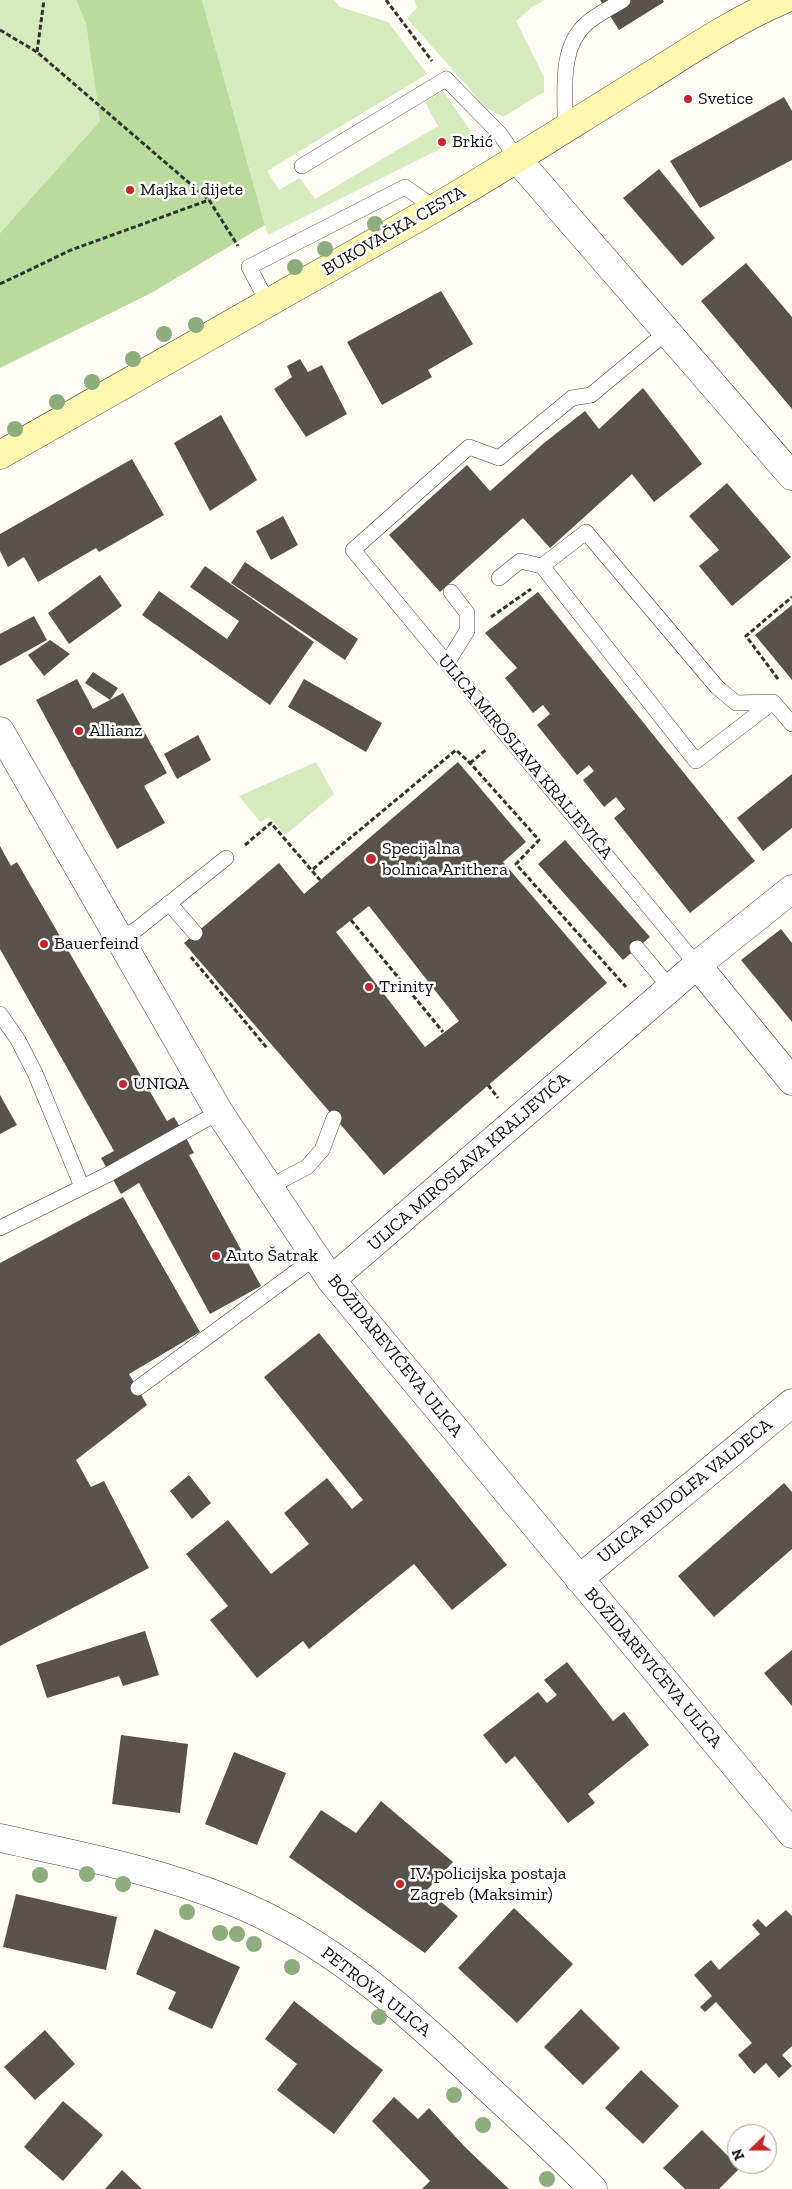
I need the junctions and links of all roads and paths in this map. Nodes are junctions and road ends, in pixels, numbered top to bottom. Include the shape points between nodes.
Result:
1 (44, 0) edge
2 (386, 0) edge
3 (622, 0) edge
4 (771, 3) edge
5 (0, 30) edge
6 (37, 52) junction
7 (446, 79) junction
8 (566, 128) junction
9 (518, 158) junction
10 (302, 166) dead end
11 (209, 200) junction
12 (434, 208) junction
13 (249, 267) junction
14 (0, 284) edge
15 (268, 303) junction
16 (668, 331) junction
17 (0, 455) edge
18 (792, 476) edge
19 (546, 570) junction
20 (499, 578) dead end
21 (451, 592) dead end
22 (792, 597) edge
23 (467, 631) junction
24 (447, 663) junction
25 (773, 702) junction
26 (792, 724) edge
27 (0, 731) edge
28 (242, 847) dead end
29 (226, 858) dead end
30 (312, 869) junction
31 (320, 880) dead end
32 (790, 895) edge
33 (169, 903) junction
34 (351, 920) dead end
35 (195, 933) dead end
36 (120, 939) junction
37 (637, 948) dead end
38 (186, 952) dead end
39 (697, 965) junction
40 (628, 989) dead end
41 (671, 989) junction
42 (0, 1014) edge
43 (443, 1032) dead end
44 (267, 1048) dead end
45 (792, 1081) edge
46 (488, 1085) dead end
47 (500, 1101) dead end
48 (219, 1112) junction
49 (334, 1118) dead end
50 (82, 1187) junction
51 (270, 1189) junction
52 (0, 1228) edge
53 (316, 1258) junction
54 (331, 1280) junction
55 (138, 1388) dead end
56 (792, 1404) edge
57 (579, 1579) junction
58 (792, 1834) edge
59 (0, 1838) edge
60 (593, 2189) edge

1 - 6 path
2 - 7 path
3 - 8 lane via 586,24 572,45 567,58
4 - 8 main road, BUKOVAČKA CESTA
5 - 6 path
6 - 11 path
7 - 9 lane via 500,134
7 - 10 lane
8 - 9 main road, BUKOVAČKA CESTA
9 - 12 main road, BUKOVAČKA CESTA
9 - 16 street
11 - 13 path
11 - 14 path via 71,250
12 - 13 lane via 405,187
12 - 15 main road, BUKOVAČKA CESTA
13 - 15 lane
15 - 17 main road, BUKOVAČKA CESTA
16 - 18 street
16 - 24 lane, ULICA MIROSLAVA KRALJEVIĆA via 591,395 572,398 499,458 469,447 353,550
19 - 20 lane via 520,561
19 - 23 path via 476,628
19 - 25 lane via 586,532 717,687 736,703
19 - 25 lane via 696,761
21 - 23 lane via 467,613
22 - 25 path via 746,636 782,685
23 - 24 lane
24 - 39 lane, ULICA MIROSLAVA KRALJEVIĆA
25 - 26 lane
27 - 36 street, BOŽIDAREVIĆEVA ULICA
28 - 30 path via 271,823
29 - 33 lane
30 - 31 path
30 - 40 path via 456,750 539,840 516,864
32 - 39 street, ULICA MIROSLAVA KRALJEVIĆA
33 - 35 lane
33 - 36 lane
34 - 43 path
36 - 48 street, BOŽIDAREVIĆEVA ULICA
37 - 41 lane
38 - 44 path
39 - 41 street, ULICA MIROSLAVA KRALJEVIĆA
39 - 45 street
41 - 54 street, ULICA MIROSLAVA KRALJEVIĆA
42 - 50 lane via 35,1073
46 - 47 path
48 - 50 lane
48 - 51 street, BOŽIDAREVIĆEVA ULICA
49 - 51 lane via 322,1150 308,1167
50 - 52 lane
51 - 53 street, BOŽIDAREVIĆEVA ULICA
53 - 54 street, BOŽIDAREVIĆEVA ULICA
53 - 55 lane
54 - 57 street, BOŽIDAREVIĆEVA ULICA
56 - 57 street, ULICA RUDOLFA VALDECA
57 - 58 street, BOŽIDAREVIĆEVA ULICA
59 - 60 street, PETROVA ULICA via 178,1880 231,1900 286,1927 353,1970 437,2040

